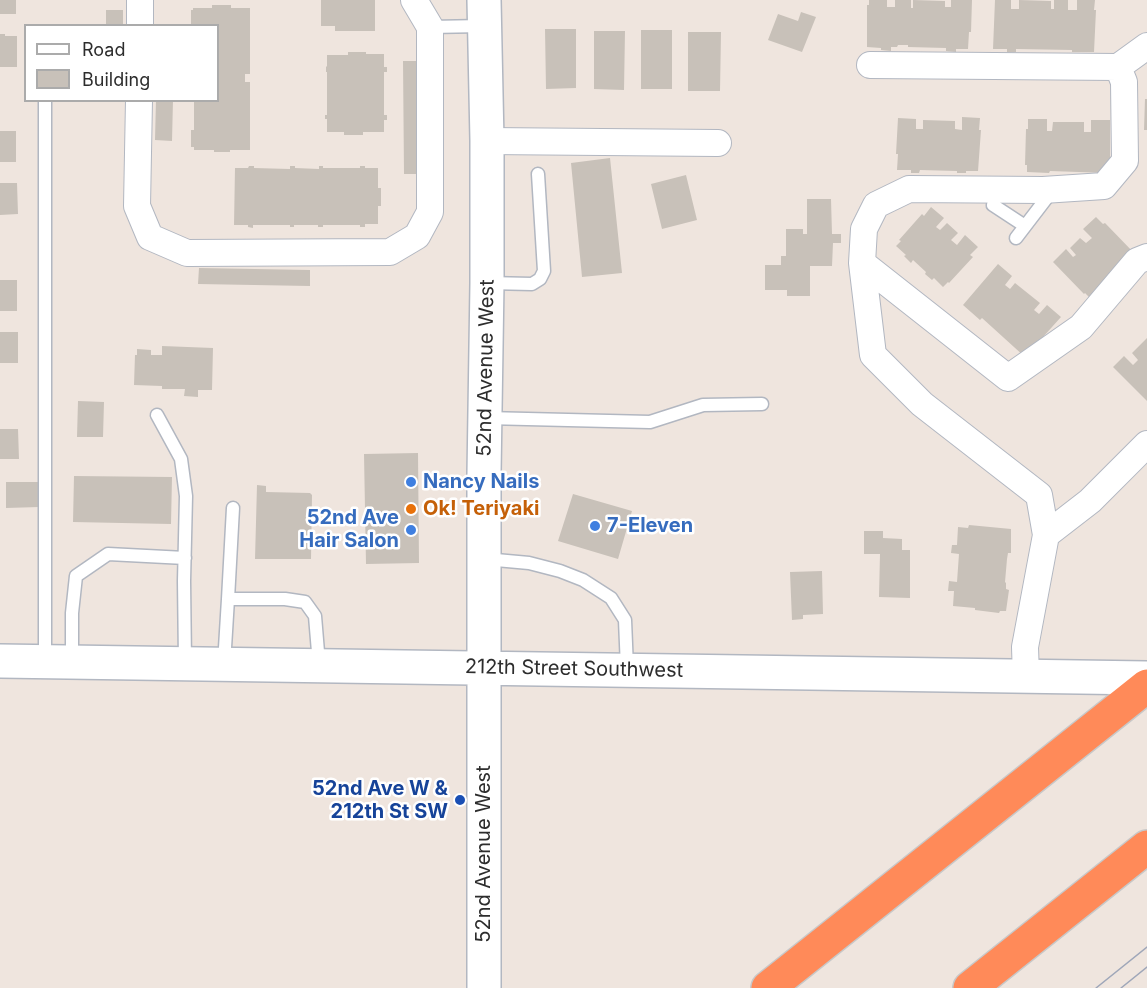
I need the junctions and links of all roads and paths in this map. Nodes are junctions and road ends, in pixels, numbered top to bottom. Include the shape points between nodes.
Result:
1 (140, 0) edge
2 (414, 0) edge
3 (484, 13) edge
4 (140, 24) edge
5 (430, 27) junction
6 (1147, 46) edge
7 (870, 65) dead end
8 (1118, 67) junction
9 (45, 102) edge
10 (139, 102) edge
11 (487, 141) junction
12 (718, 143) dead end
13 (537, 174) dead end
14 (998, 190) junction
15 (1053, 190) junction
16 (1025, 226) junction
17 (1016, 238) dead end
18 (1147, 256) edge
19 (862, 263) junction
20 (487, 283) junction
21 (762, 405) dead end
22 (157, 415) dead end
23 (485, 418) junction
24 (1147, 444) edge
25 (233, 508) dead end
26 (1046, 535) junction
27 (185, 558) junction
28 (484, 559) junction
29 (228, 599) junction
30 (0, 661) edge
31 (58, 662) junction
32 (185, 664) junction
33 (224, 664) junction
34 (319, 665) junction
35 (484, 668) junction
36 (627, 670) junction
37 (1026, 677) junction
38 (1147, 678) edge
39 (1147, 686) edge
40 (1147, 847) edge
41 (484, 988) edge
42 (768, 988) edge
43 (970, 988) edge

1 - 4 street
2 - 5 street
3 - 5 lane
3 - 11 main road, 52nd Avenue West
5 - 10 street via 430,212 417,236 390,252 187,253 150,237 137,207
6 - 8 street
7 - 8 street
8 - 15 street via 1124,82 1125,161 1104,186
9 - 31 lane
11 - 12 street
11 - 20 main road, 52nd Avenue West
13 - 20 lane via 544,271 532,284
14 - 15 street
14 - 16 lane via 993,205
14 - 19 street via 909,189 876,205 864,229
15 - 16 lane
16 - 17 lane
18 - 19 street via 1137,261 1081,327 1008,378
19 - 26 street via 873,356 922,405 1039,495
20 - 23 main road, 52nd Avenue West
21 - 23 lane via 703,405 650,422
22 - 27 lane via 181,459 186,496
23 - 28 main road, 52nd Avenue West
24 - 26 street via 1090,501
25 - 29 lane
26 - 37 street via 1025,647
27 - 31 lane via 108,554 76,576 72,613
27 - 32 lane
28 - 35 main road, 52nd Avenue West
28 - 36 lane via 529,563 560,571 611,598 624,620
29 - 33 lane
29 - 34 lane via 304,602 315,616
30 - 31 main road, 212th Street Southwest
31 - 32 main road, 212th Street Southwest
32 - 33 main road, 212th Street Southwest
33 - 34 main road, 212th Street Southwest
34 - 35 main road, 212th Street Southwest
35 - 36 main road, 212th Street Southwest
35 - 41 main road, 52nd Avenue West
36 - 37 main road, 212th Street Southwest
37 - 38 main road, 212th Street Southwest
39 - 42 highway
40 - 43 highway

